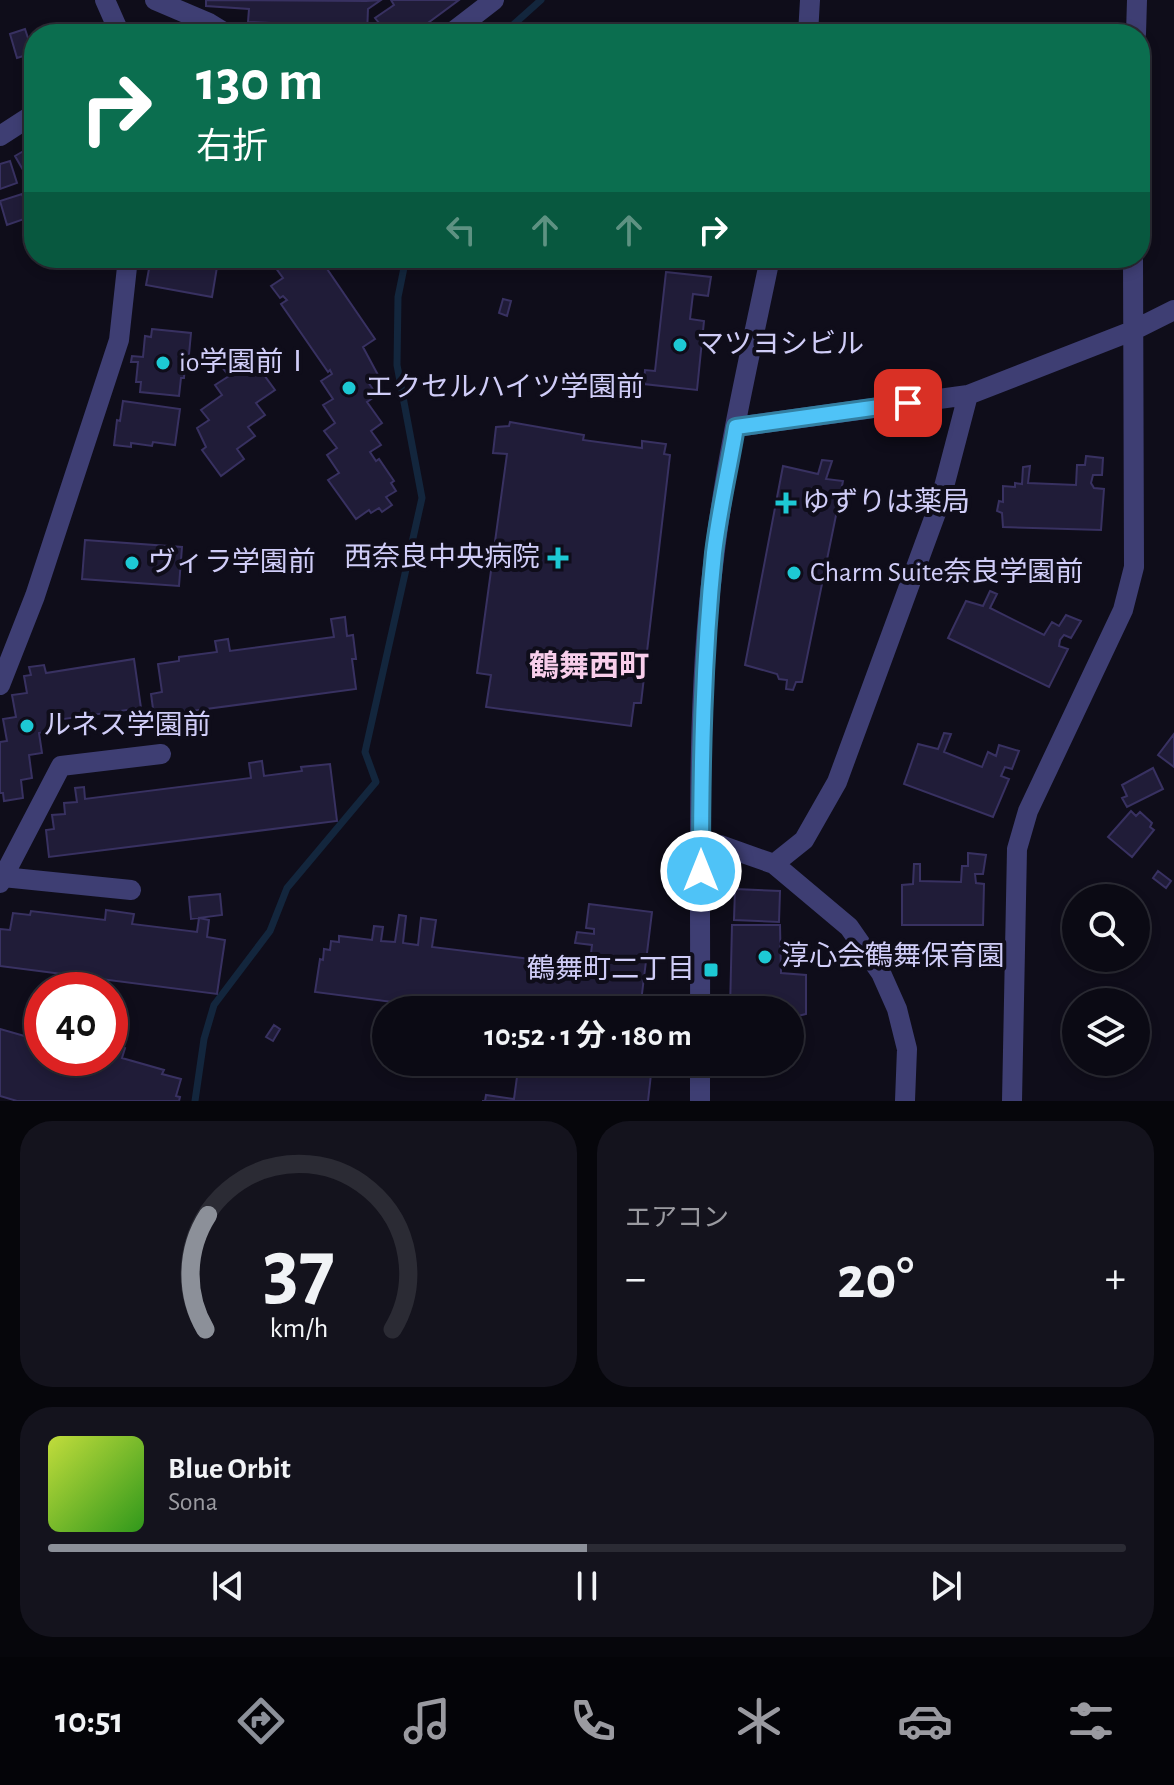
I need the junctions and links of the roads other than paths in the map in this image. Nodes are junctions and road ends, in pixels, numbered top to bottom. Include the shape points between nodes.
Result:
1 (105, 0) edge
2 (155, 0) edge
3 (494, 0) edge
4 (810, 0) edge
5 (1137, 0) edge
6 (116, 24) edge
7 (206, 24) edge
8 (463, 24) edge
9 (809, 24) edge
10 (1136, 24) edge
11 (24, 120) edge
12 (0, 136) edge
13 (127, 268) edge
14 (768, 268) edge
15 (1133, 268) edge
16 (1174, 310) edge
17 (1132, 331) junction
18 (968, 395) junction
19 (736, 427) junction
20 (0, 685) edge
21 (161, 754) dead end
22 (701, 843) junction
23 (774, 864) junction
24 (2, 880) edge
25 (131, 890) dead end
26 (700, 996) edge
27 (700, 1076) edge
28 (700, 1101) edge
29 (905, 1101) edge
30 (1012, 1101) edge

1 - 6 street
2 - 7 street
3 - 8 street
4 - 9 street
5 - 10 street
11 - 12 street
13 - 20 street via 119,340 35,596
14 - 19 street
15 - 17 street
16 - 17 street
17 - 18 street
17 - 30 street via 1134,567 1123,610 1028,811 1017,849
18 - 19 street
18 - 23 street via 940,502 837,782 804,840
19 - 22 street via 706,636
21 - 24 street via 61,766
22 - 23 street
22 - 26 street
23 - 29 street via 849,927 881,973 907,1049
24 - 25 street
27 - 28 street

